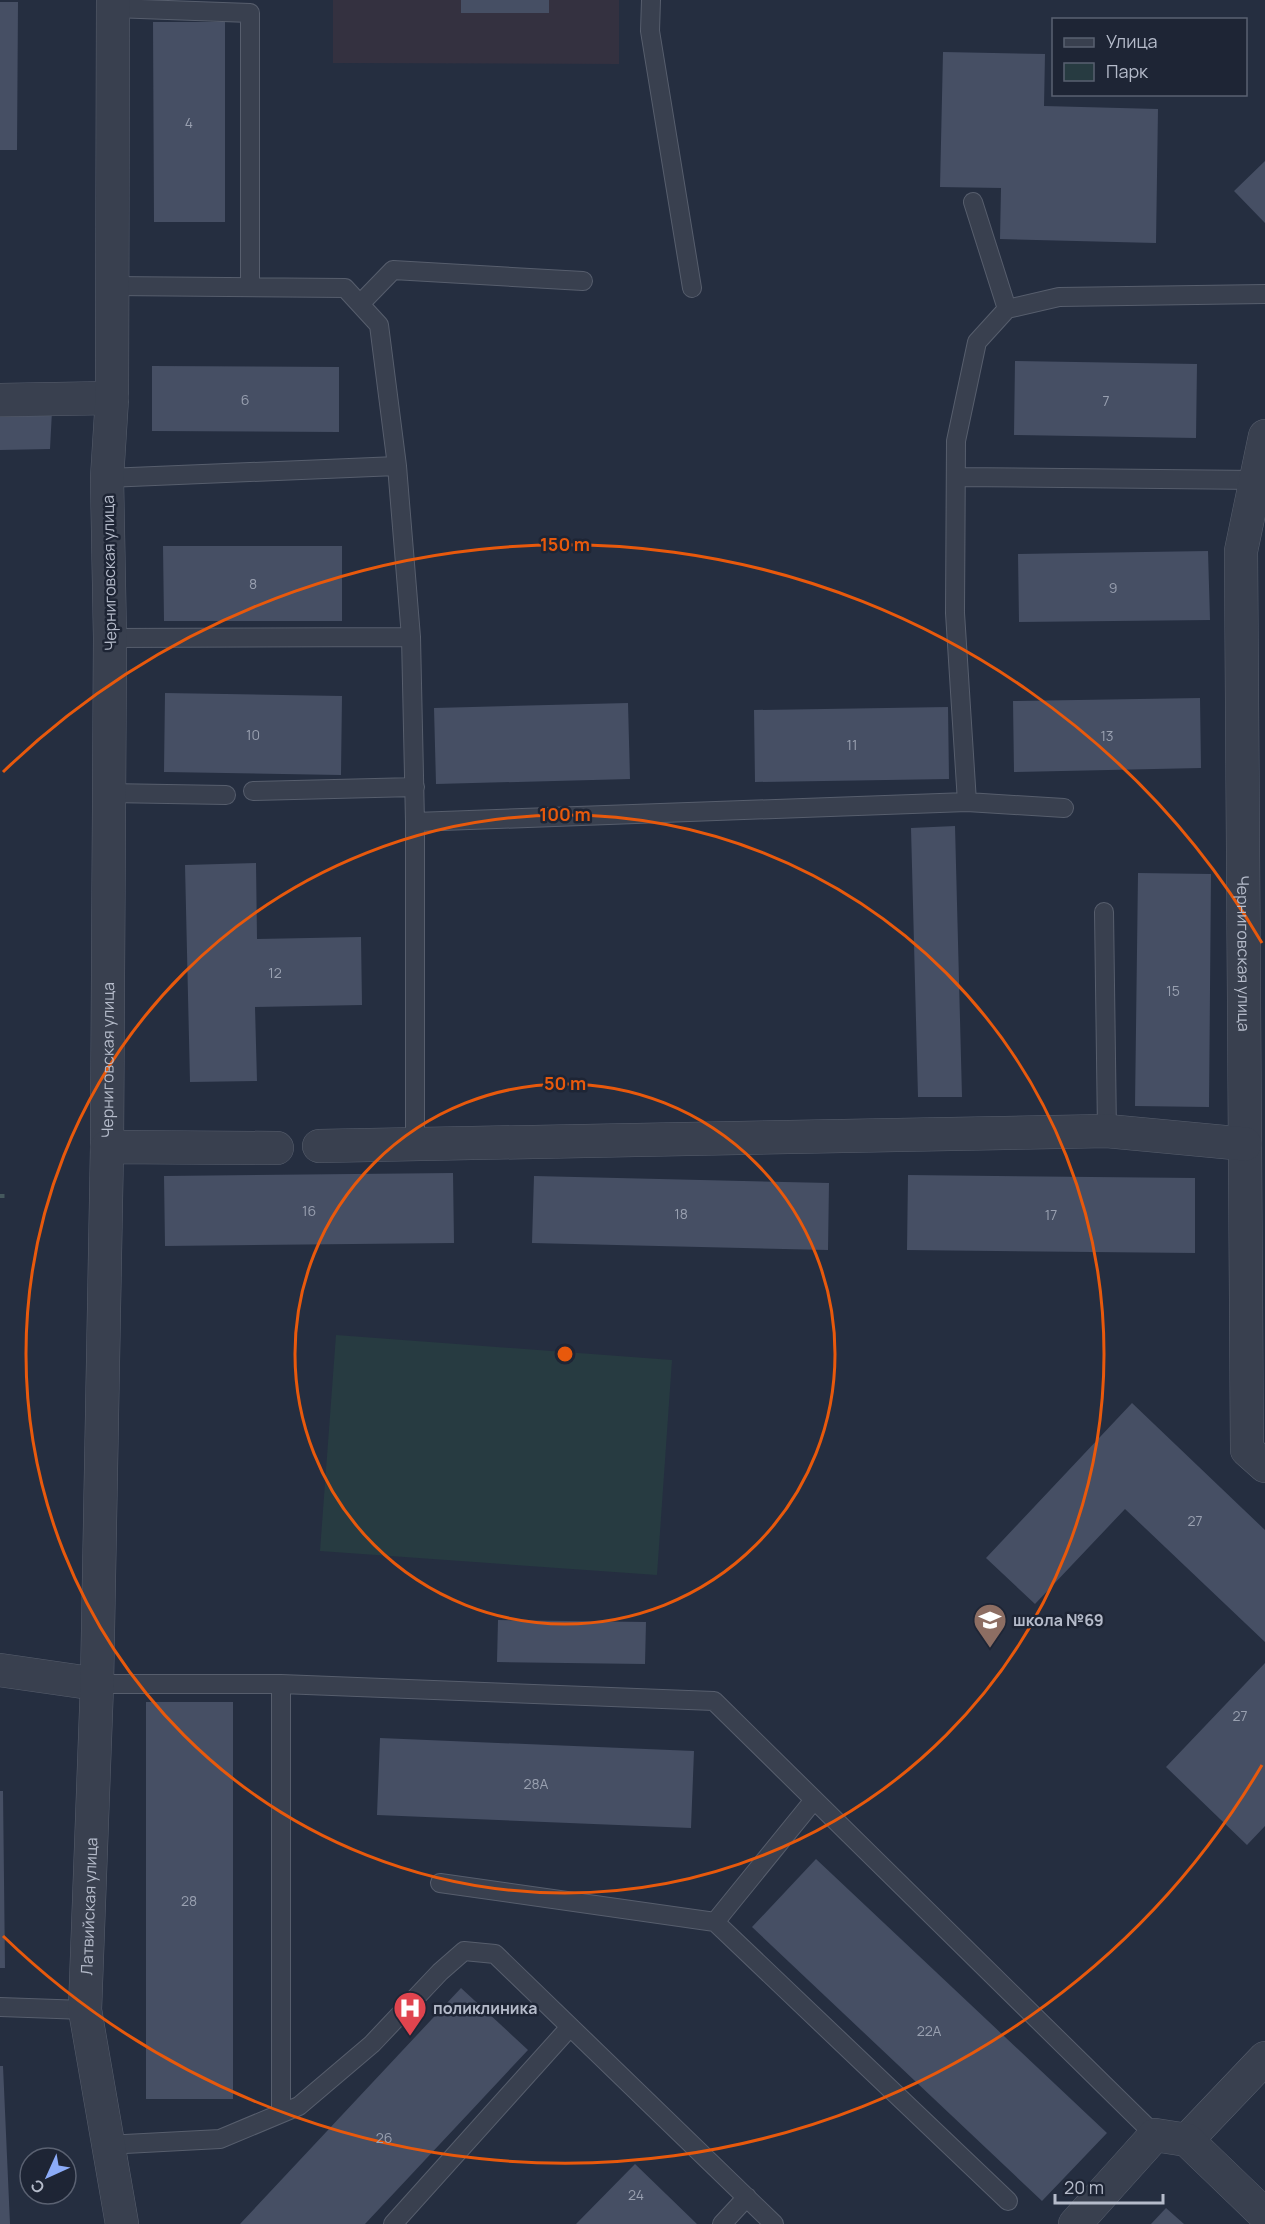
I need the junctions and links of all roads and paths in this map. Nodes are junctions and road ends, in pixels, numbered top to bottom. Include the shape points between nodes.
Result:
1 (651, 0) edge
2 (113, 4) edge
3 (973, 202) dead end
4 (583, 281) dead end
5 (112, 285) junction
6 (250, 286) junction
7 (692, 288) dead end
8 (1265, 294) edge
9 (360, 304) junction
10 (1007, 309) junction
11 (112, 399) junction
12 (0, 400) edge
13 (1265, 436) edge
14 (397, 466) junction
15 (956, 477) junction
16 (107, 478) junction
17 (1256, 480) junction
18 (411, 637) junction
19 (110, 638) junction
20 (415, 787) junction
21 (252, 791) dead end
22 (109, 794) junction
23 (226, 795) dead end
24 (967, 802) junction
25 (1064, 808) dead end
26 (415, 822) junction
27 (1104, 912) dead end
28 (1107, 1131) junction
29 (1245, 1144) junction
30 (415, 1145) junction
31 (319, 1146) dead end
32 (106, 1147) junction
33 (277, 1148) dead end
34 (0, 1196) edge
35 (7, 1196) dead end
36 (1265, 1466) edge
37 (0, 1670) edge
38 (98, 1684) junction
39 (281, 1684) junction
40 (814, 1800) junction
41 (440, 1883) dead end
42 (715, 1922) junction
43 (0, 2007) edge
44 (85, 2010) junction
45 (570, 2027) junction
46 (1265, 2058) edge
47 (281, 2113) junction
48 (1155, 2135) junction
49 (1187, 2140) junction
50 (106, 2145) junction
51 (747, 2198) junction
52 (1008, 2201) dead end
53 (1265, 2215) edge
54 (122, 2224) edge
55 (393, 2224) edge
56 (722, 2224) edge
57 (774, 2224) edge
58 (1075, 2224) edge

1 - 7 lane via 652,42
2 - 5 street, Черниговская улица
2 - 6 lane via 250,13
3 - 10 lane
4 - 9 lane via 393,270
5 - 6 lane
5 - 11 street, Черниговская улица
6 - 9 lane via 345,288
8 - 10 lane via 1059,297
9 - 14 lane via 379,325
10 - 15 lane via 977,342 956,441
11 - 12 street
11 - 16 street, Черниговская улица
13 - 17 street, Черниговская улица
14 - 16 lane
14 - 18 lane
15 - 17 lane
15 - 24 lane via 955,613
16 - 19 street, Черниговская улица
17 - 29 street, Черниговская улица via 1241,551
18 - 19 lane
18 - 20 lane
19 - 22 street, Черниговская улица
20 - 21 lane
20 - 26 lane
22 - 23 lane
22 - 32 street, Черниговская улица
24 - 25 lane
24 - 26 lane
26 - 30 lane
27 - 28 lane
28 - 29 street
28 - 30 street
29 - 36 street, Черниговская улица via 1247,1450
30 - 31 street
32 - 33 street
32 - 38 street, Черниговская улица
34 - 35 path
37 - 38 street
38 - 39 lane
38 - 44 street, Латвийская улица
39 - 40 lane via 714,1701
39 - 47 lane
40 - 42 lane
40 - 48 lane
41 - 42 lane
42 - 52 lane
43 - 44 lane
44 - 50 street, Латвийская улица
45 - 47 lane via 495,1954 464,1951 372,2044 299,2106
45 - 51 lane
45 - 55 lane
46 - 49 street
47 - 50 lane via 220,2139
48 - 49 street
48 - 58 street
49 - 53 street
50 - 54 street, Латвийская улица
51 - 56 lane
51 - 57 lane

